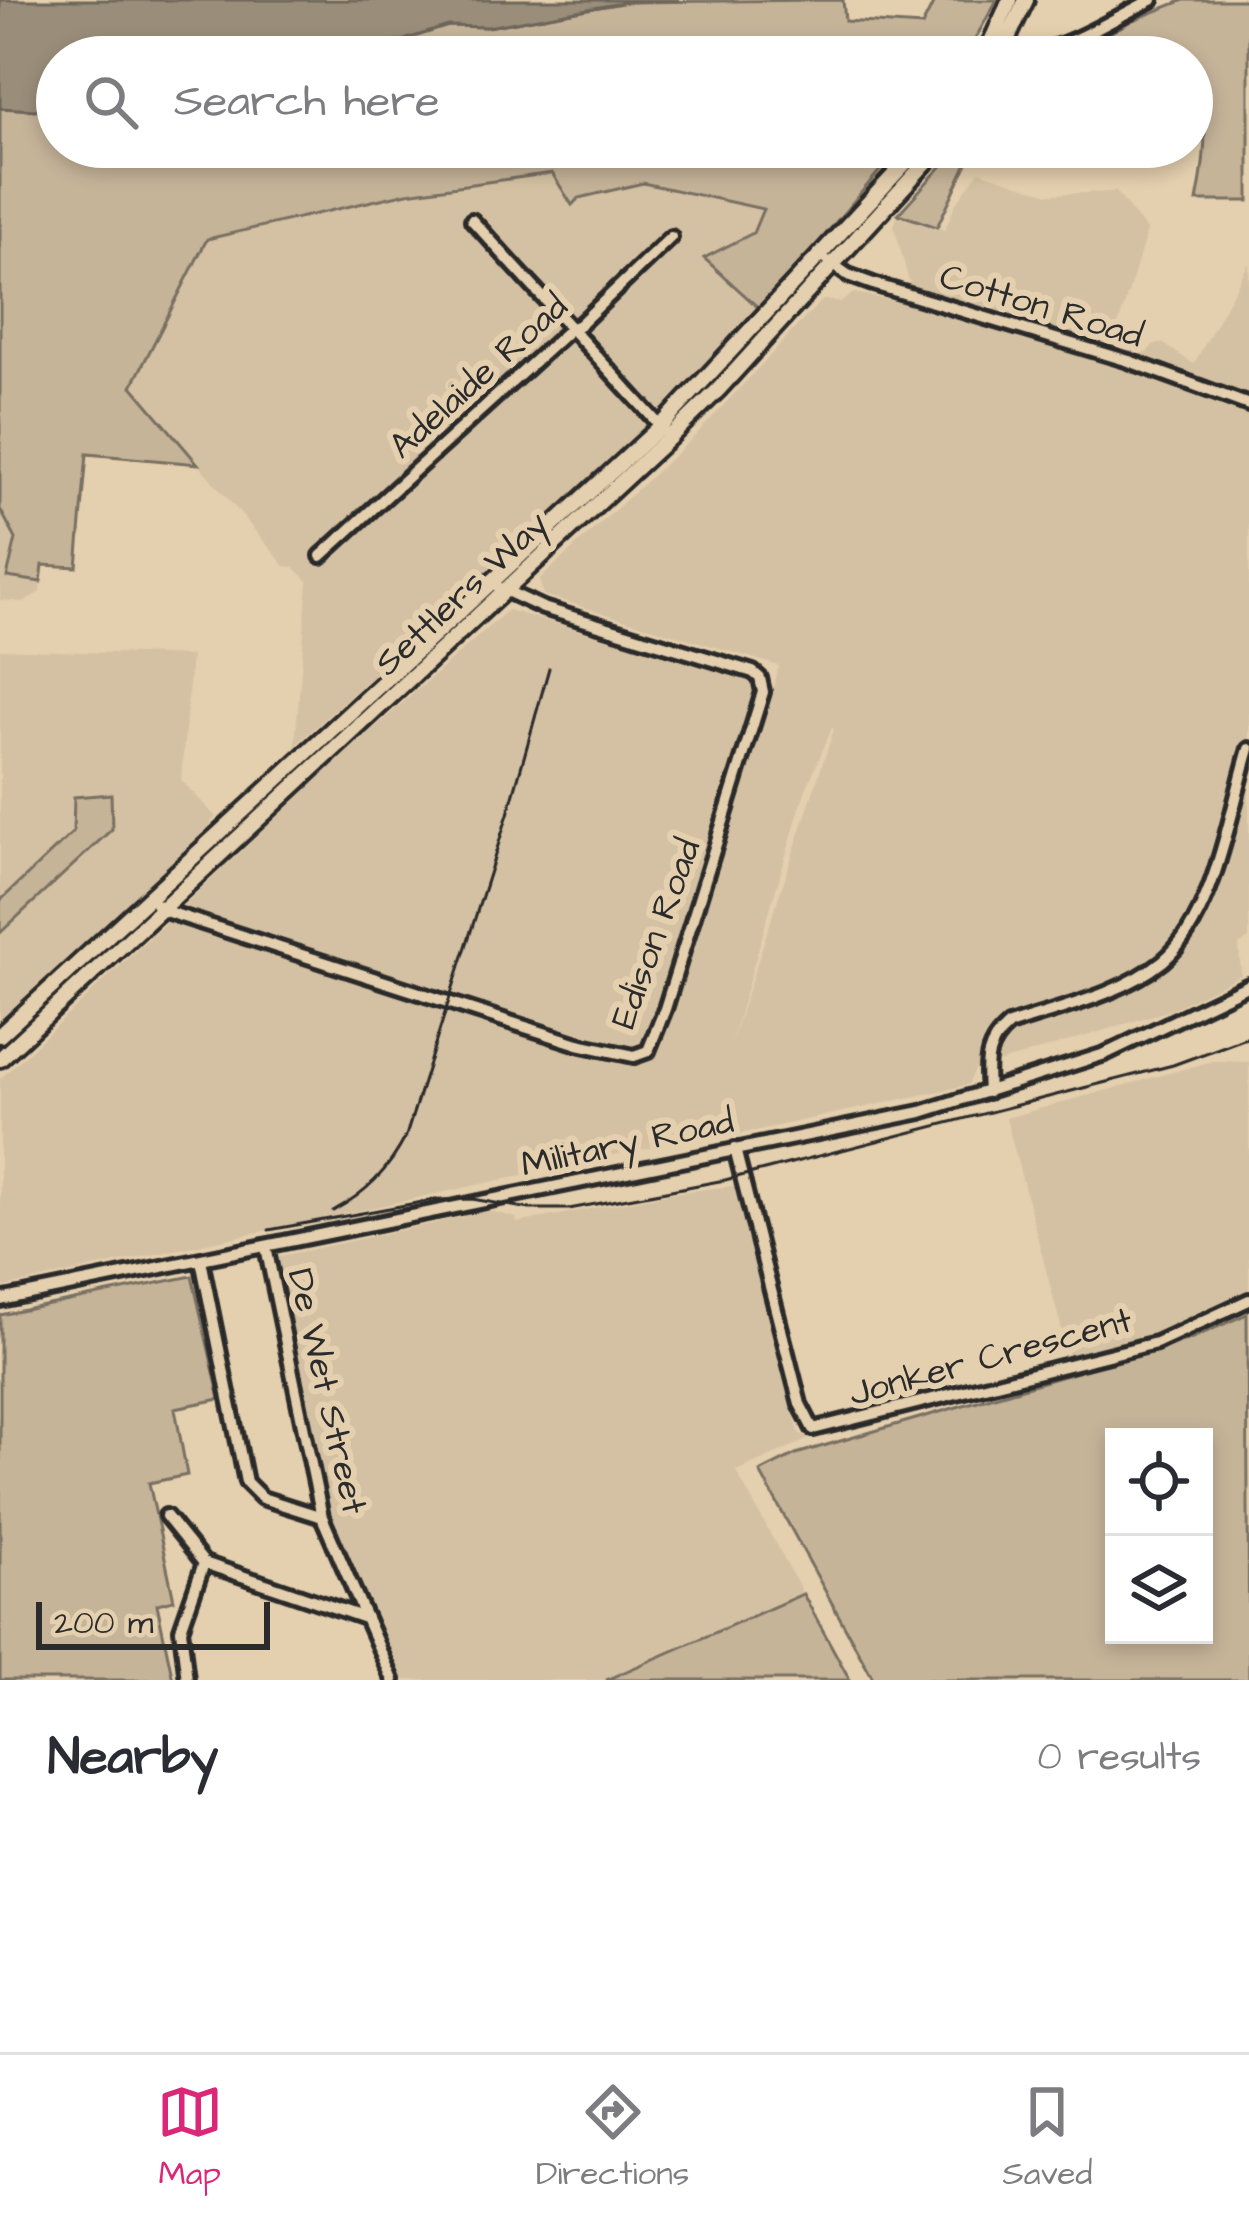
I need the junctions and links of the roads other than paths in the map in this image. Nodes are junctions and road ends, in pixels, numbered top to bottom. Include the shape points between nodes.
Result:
1 (1010, 0) edge
2 (1027, 0) edge
3 (1151, 0) edge
4 (1011, 18) junction
5 (1002, 36) edge
6 (1077, 36) edge
7 (903, 168) edge
8 (919, 168) edge
9 (472, 220) dead end
10 (670, 237) dead end
11 (827, 260) junction
12 (570, 329) junction
13 (1249, 405) edge
14 (665, 431) junction
15 (321, 556) dead end
16 (491, 582) junction
17 (505, 592) junction
18 (1249, 749) edge
19 (150, 897) junction
20 (162, 910) junction
21 (1249, 986) edge
22 (0, 1035) edge
23 (0, 1059) edge
24 (988, 1092) junction
25 (735, 1149) junction
26 (266, 1246) junction
27 (201, 1260) junction
28 (0, 1300) edge
29 (1249, 1300) edge
30 (166, 1516) dead end
31 (322, 1517) junction
32 (204, 1563) junction
33 (364, 1618) junction
34 (391, 1677) edge
35 (187, 1680) edge
36 (374, 1680) edge

1 - 4 main road
2 - 4 main road
3 - 6 street
4 - 5 main road
7 - 11 main road, Settlers Way
8 - 11 main road, Settlers Way
9 - 12 street
10 - 12 street, Adelaide Road
11 - 13 street, Cotton Road via 873,284
11 - 14 main road, Settlers Way
12 - 14 street
12 - 15 street, Adelaide Road
14 - 16 main road, Settlers Way
14 - 17 main road, Settlers Way
16 - 17 street, Edison Road
16 - 19 main road, Settlers Way
17 - 20 main road, Settlers Way
17 - 20 street, Edison Road via 753,672 761,682 742,766 647,1051 634,1056 578,1044
18 - 24 street via 1204,902 1184,937 1163,961 1122,985 1009,1025 988,1048
19 - 20 street, Edison Road
19 - 22 main road, Settlers Way
20 - 23 main road, Settlers Way
21 - 24 street, Military Road via 1105,1054
24 - 25 street, Military Road
25 - 26 street, Military Road
25 - 29 street, Jonker Crescent via 813,1429 1156,1343
26 - 27 street, Military Road
26 - 31 street, De Wet Street
27 - 28 street, Military Road
27 - 31 street via 246,1482 262,1498
30 - 32 street
31 - 33 street, De Wet Street
32 - 33 street
32 - 35 street via 181,1629
33 - 34 street, De Wet Street
34 - 36 street

